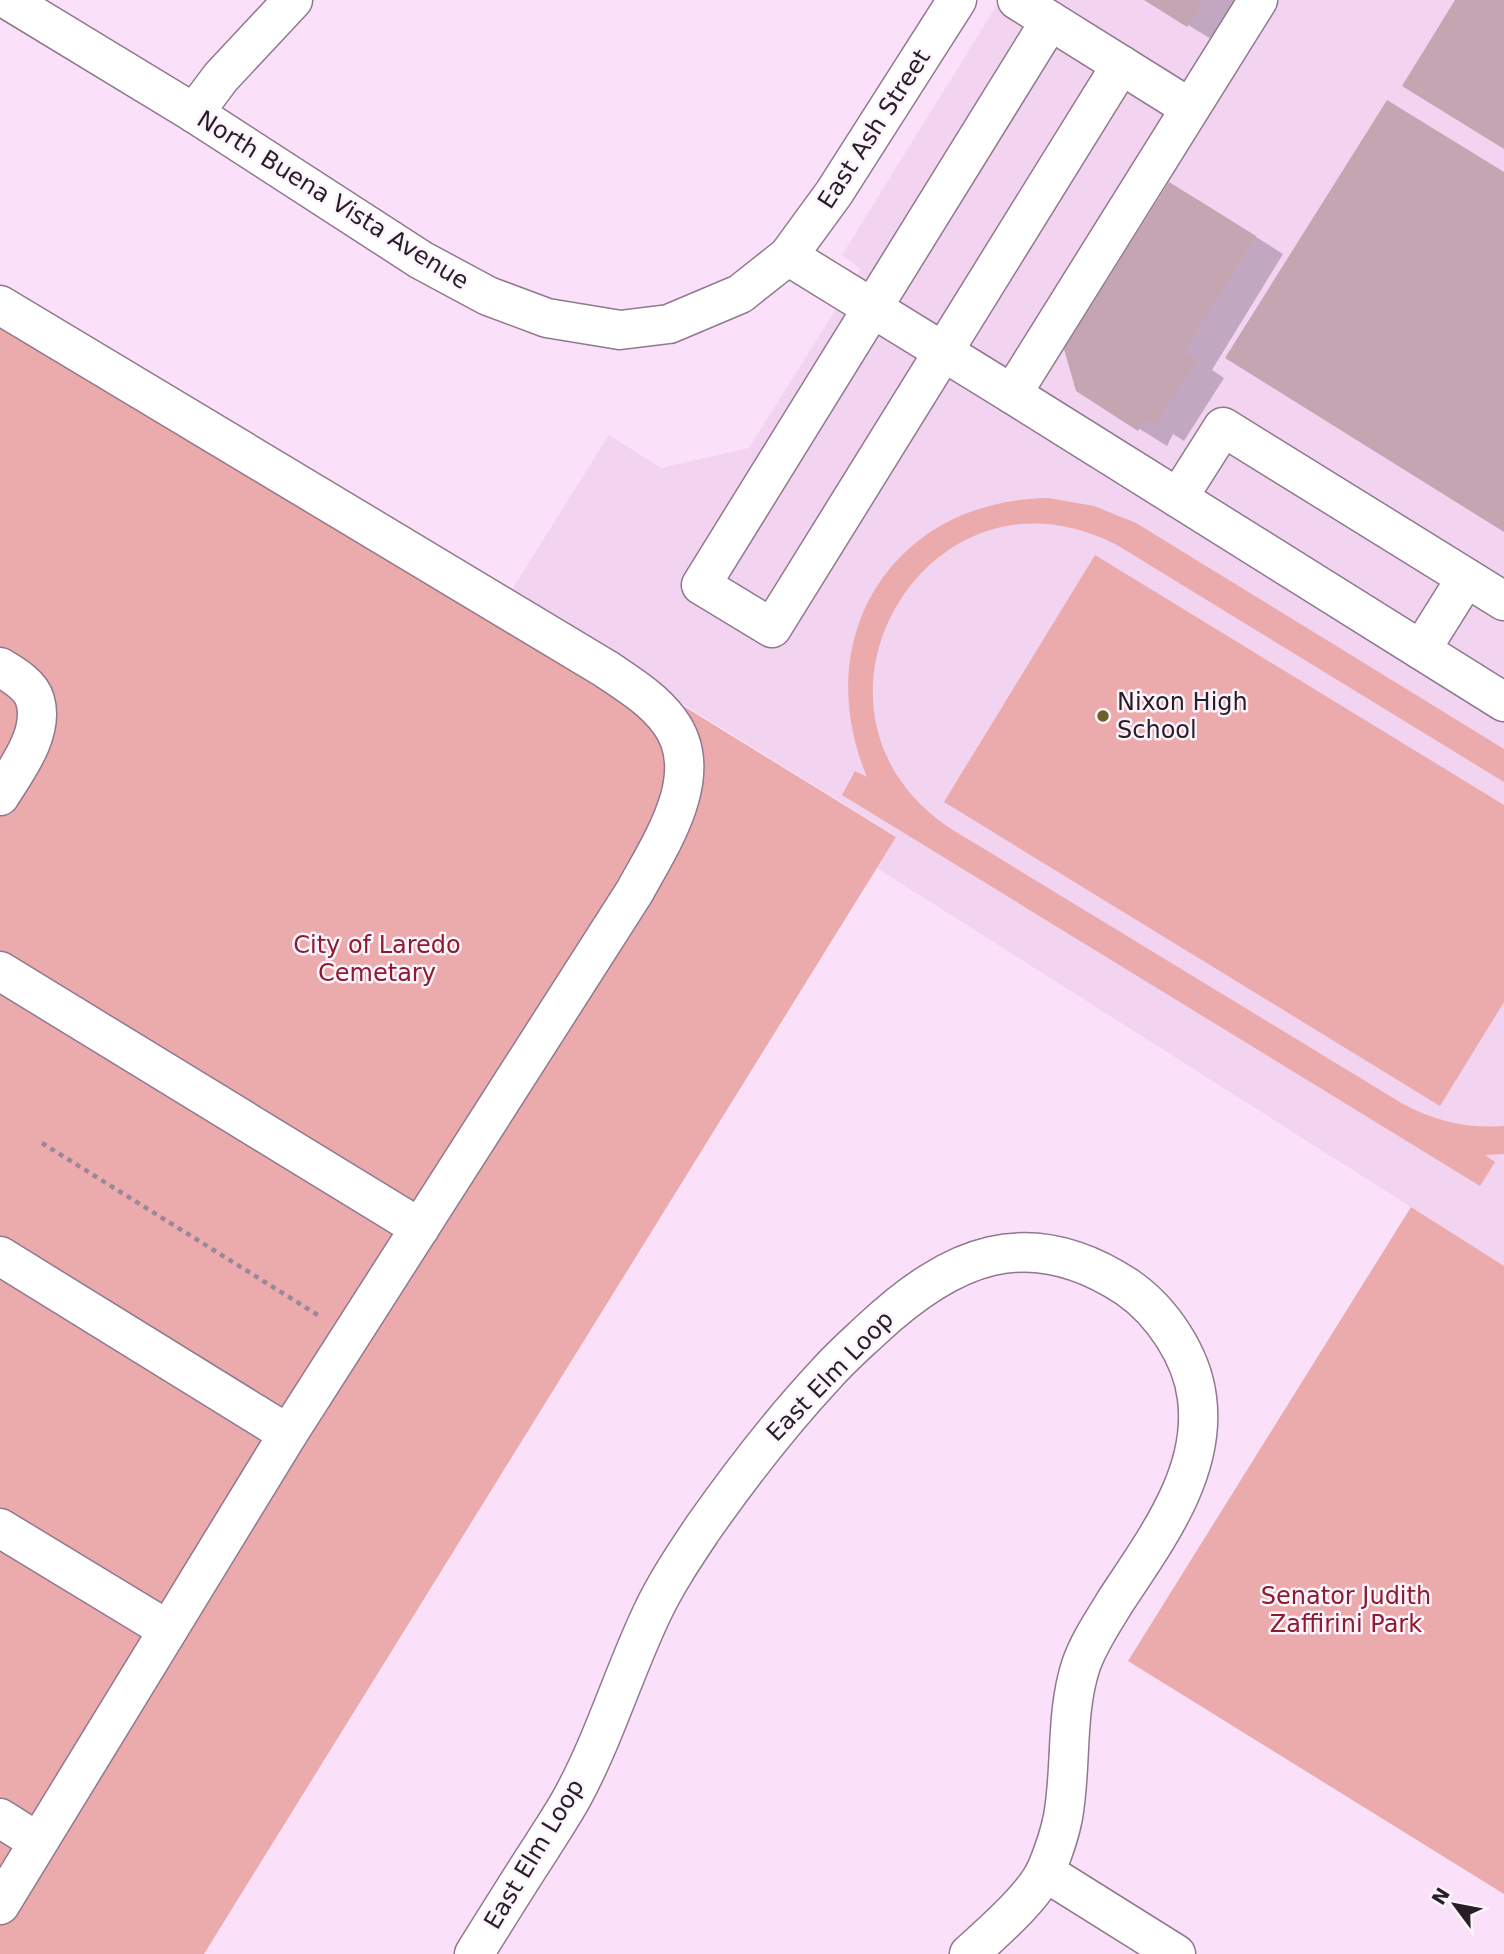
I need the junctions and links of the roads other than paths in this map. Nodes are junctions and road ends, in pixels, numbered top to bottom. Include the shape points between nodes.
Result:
1 (8, 0) edge
2 (293, 0) edge
3 (957, 0) edge
4 (1017, 0) edge
5 (1258, 0) edge
6 (1050, 21) junction
7 (1121, 65) junction
8 (1190, 108) junction
9 (194, 113) junction
10 (788, 256) junction
11 (0, 305) edge
12 (872, 308) junction
13 (943, 352) junction
14 (1012, 394) junction
15 (1178, 498) junction
16 (1466, 578) junction
17 (1504, 601) edge
18 (1421, 650) junction
19 (0, 667) edge
20 (1504, 702) edge
21 (0, 796) edge
22 (0, 971) edge
23 (420, 1228) junction
24 (0, 1256) edge
25 (288, 1434) junction
26 (0, 1528) edge
27 (168, 1630) junction
28 (0, 1818) edge
29 (38, 1842) junction
30 (1045, 1872) junction
31 (0, 1905) edge
32 (474, 1954) edge
33 (969, 1954) edge
34 (1176, 1954) edge

1 - 9 street, North Buena Vista Avenue
2 - 9 street
3 - 10 street, East Ash Street via 834,194
4 - 6 street
5 - 8 street
6 - 7 street
6 - 12 street
7 - 8 street
7 - 13 street
8 - 14 street
9 - 10 street, North Buena Vista Avenue via 421,260 488,296 547,318 620,330 669,324 740,294
10 - 12 street
11 - 23 street via 606,669 643,695 670,722 686,757 677,812 635,891
12 - 13 street
12 - 13 street via 701,584 713,592 772,628
13 - 14 street
14 - 15 street
15 - 16 street via 1223,427
15 - 18 street
16 - 17 street
16 - 18 street
18 - 20 street
19 - 21 street via 18,677 35,698 38,723
22 - 23 street
23 - 25 street
24 - 25 street
25 - 27 street
26 - 27 street
27 - 29 street
28 - 29 street
29 - 31 street
30 - 32 street, East Elm Loop via 1063,1818 1073,1703 1082,1665 1094,1635 1185,1486 1197,1441 1197,1397 1186,1360 1144,1298 1107,1274 1066,1257 1019,1251 964,1264 897,1306 828,1371 742,1471 653,1611 573,1796
30 - 33 street, East Elm Loop via 1010,1916
30 - 34 street

